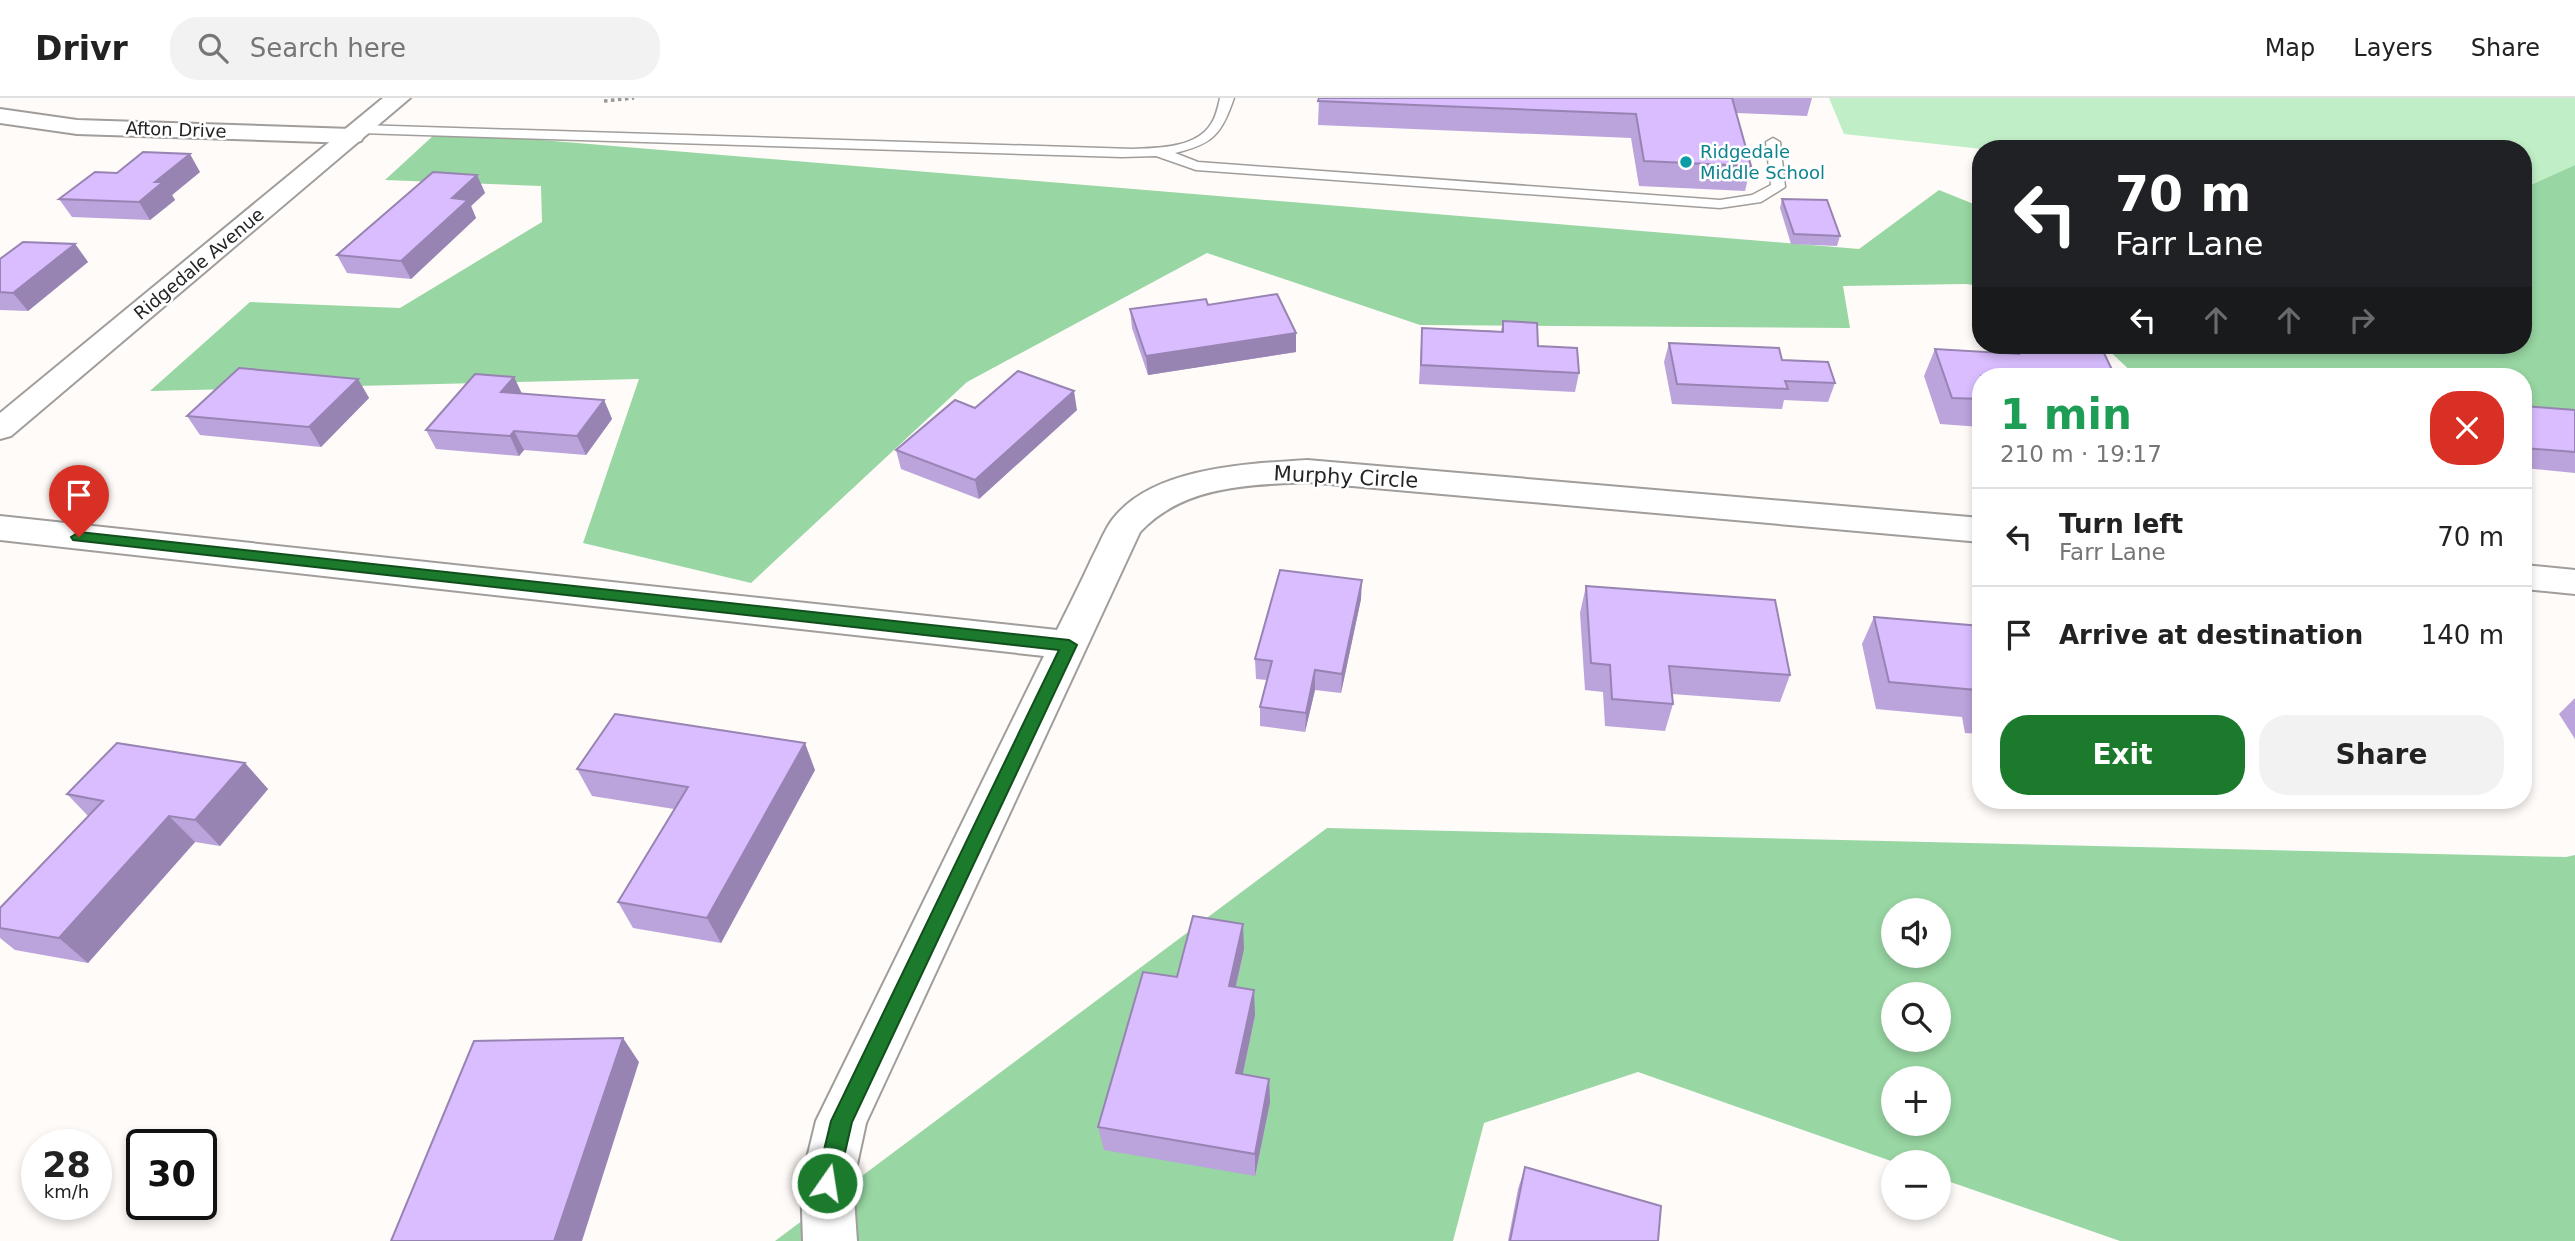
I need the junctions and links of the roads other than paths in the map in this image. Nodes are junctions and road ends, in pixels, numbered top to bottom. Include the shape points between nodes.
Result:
1 (398, 98) edge
2 (1227, 98) edge
3 (0, 116) edge
4 (356, 133) junction
5 (1773, 142) dead end
6 (1157, 151) junction
7 (0, 429) edge
8 (0, 528) edge
9 (1972, 529) edge
10 (2532, 578) edge
11 (2575, 582) edge
12 (1069, 645) junction
13 (830, 1241) edge

1 - 4 street, Ridgedale Avenue
2 - 6 lane via 1217,126 1207,137
3 - 4 street, Afton Drive via 77,127
4 - 6 lane
4 - 7 street, Ridgedale Avenue
5 - 6 lane via 1778,187 1756,198 1720,204 1196,166
8 - 12 street
9 - 12 street, Murphy Circle via 1321,472 1255,474 1174,493 1133,517
10 - 11 street
12 - 13 street, Murphy Circle via 841,1121 827,1183

